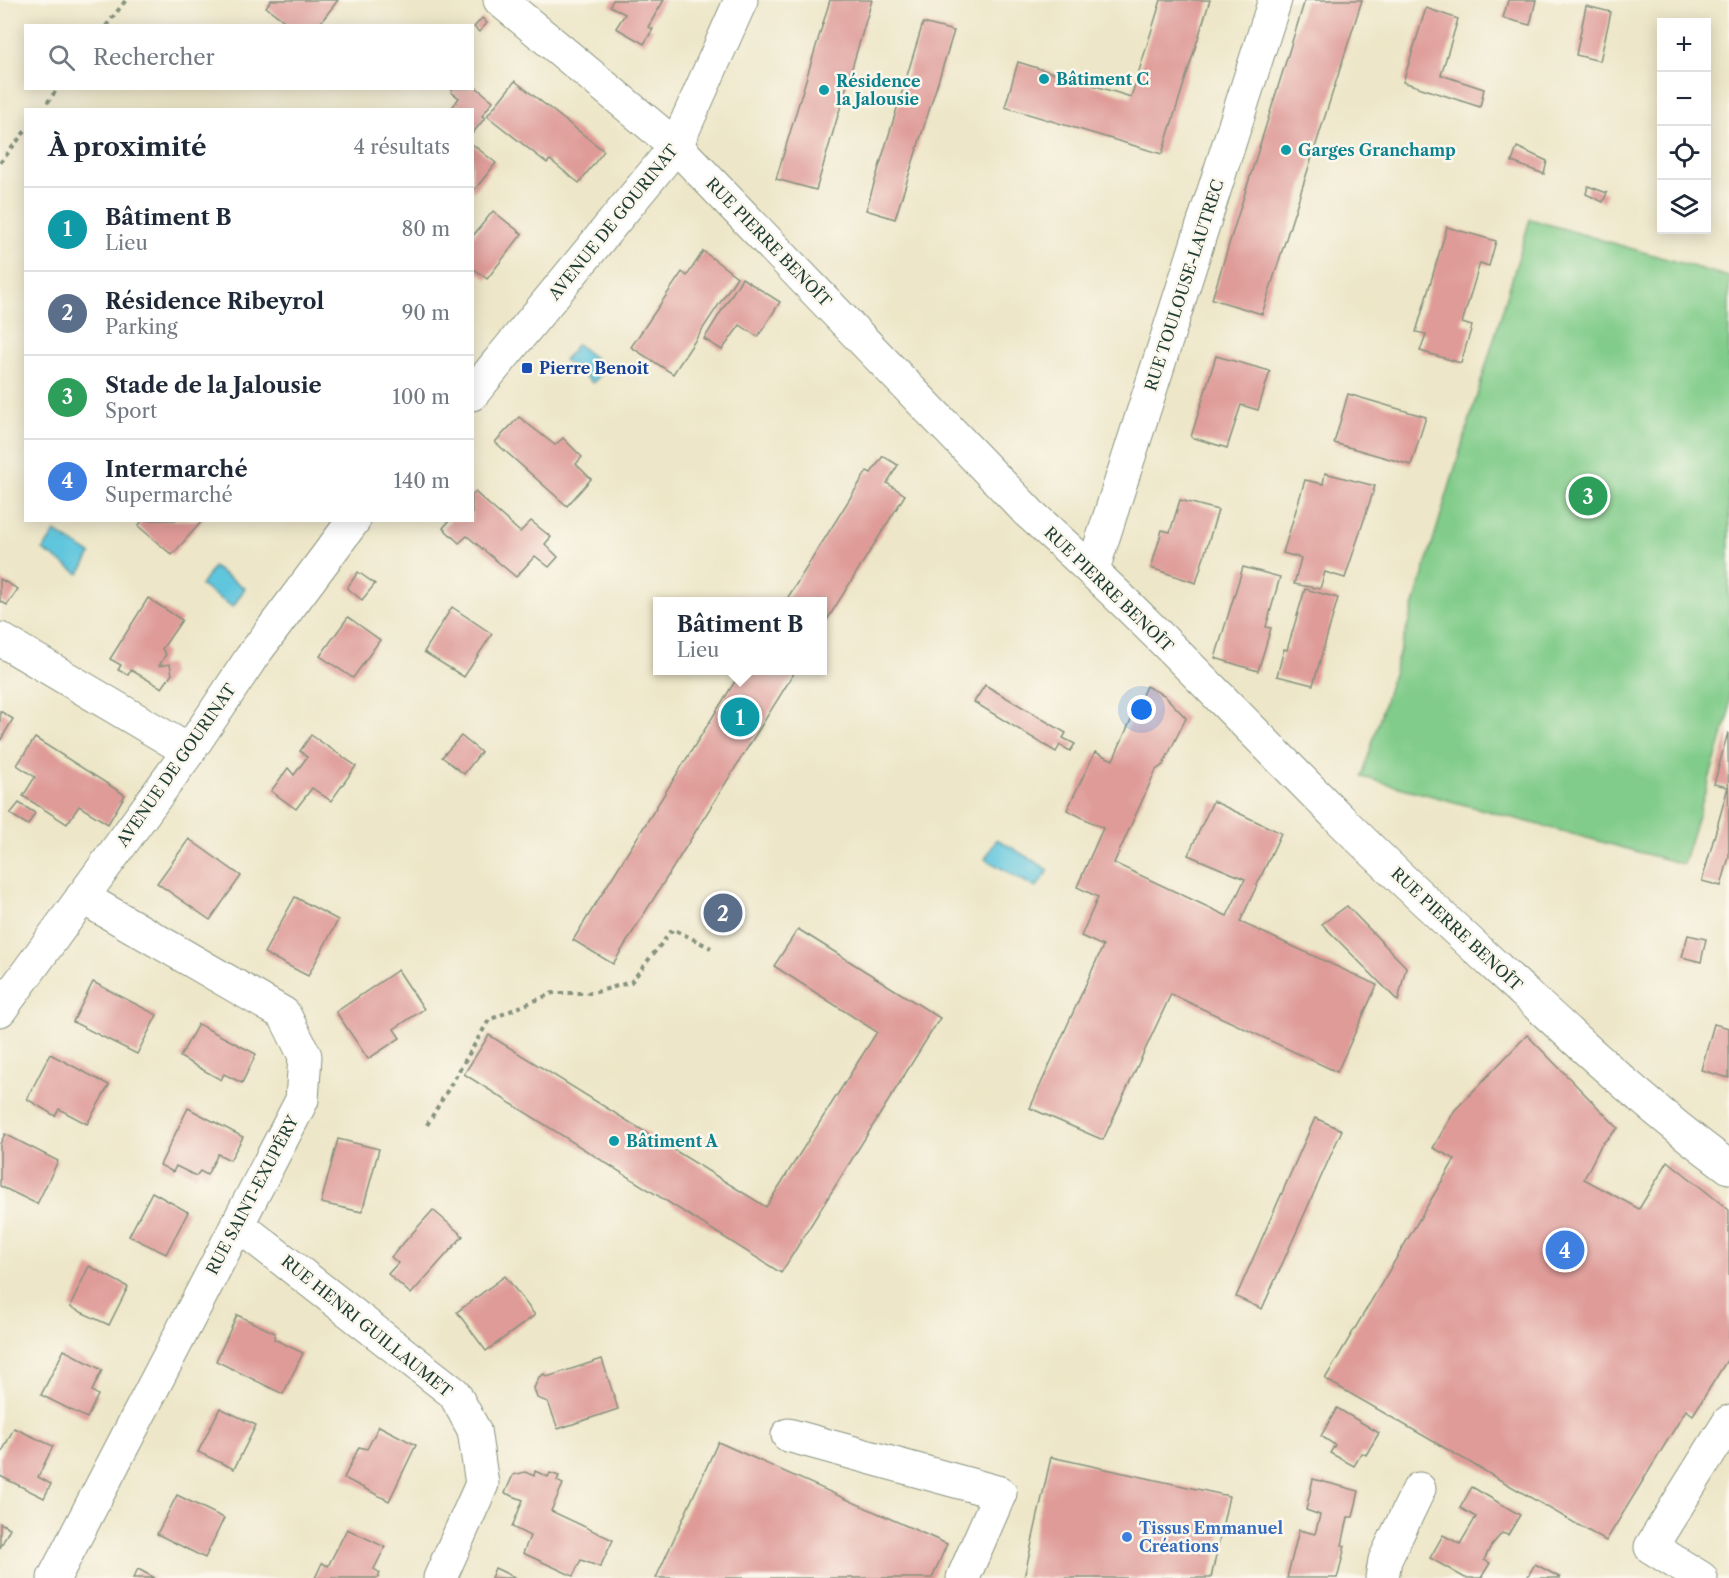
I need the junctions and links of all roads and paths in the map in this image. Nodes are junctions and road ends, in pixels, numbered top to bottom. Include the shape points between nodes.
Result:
1 (126, 0) edge
2 (501, 0) edge
3 (741, 0) edge
4 (1275, 0) edge
5 (108, 24) edge
6 (57, 90) edge
7 (43, 108) edge
8 (24, 133) edge
9 (676, 146) junction
10 (0, 164) edge
11 (474, 392) edge
12 (352, 522) edge
13 (1093, 569) junction
14 (0, 639) edge
15 (189, 751) junction
16 (82, 897) junction
17 (711, 948) dead end
18 (0, 1010) edge
19 (427, 1125) dead end
20 (1729, 1167) edge
21 (237, 1224) junction
22 (1729, 1422) edge
23 (788, 1436) dead end
24 (1419, 1489) dead end
25 (54, 1578) edge
26 (440, 1578) edge
27 (963, 1578) edge
28 (1382, 1578) edge
29 (1701, 1578) edge

1 - 5 path
2 - 9 street, RUE PIERRE BENOÎT
3 - 9 street, AVENUE DE GOURINAT
4 - 13 street, RUE TOULOUSE-LAUTREC
6 - 7 path
8 - 10 path
9 - 11 street, AVENUE DE GOURINAT
9 - 13 street, RUE PIERRE BENOÎT via 1030,514
12 - 15 street, AVENUE DE GOURINAT via 250,658
13 - 20 street, RUE PIERRE BENOÎT via 1443,918 1686,1136
14 - 15 street
15 - 16 street, AVENUE DE GOURINAT
16 - 18 street, AVENUE DE GOURINAT
16 - 21 street, RUE SAINT-EXUPÉRY via 284,1014 305,1056 302,1100
17 - 19 path via 674,930 631,982 593,993 553,993 489,1020
21 - 25 street, RUE SAINT-EXUPÉRY
21 - 26 street, RUE HENRI GUILLAUMET via 454,1393 474,1430 482,1484
22 - 29 street via 1651,1547
23 - 27 street via 1000,1493
24 - 28 street via 1385,1560

